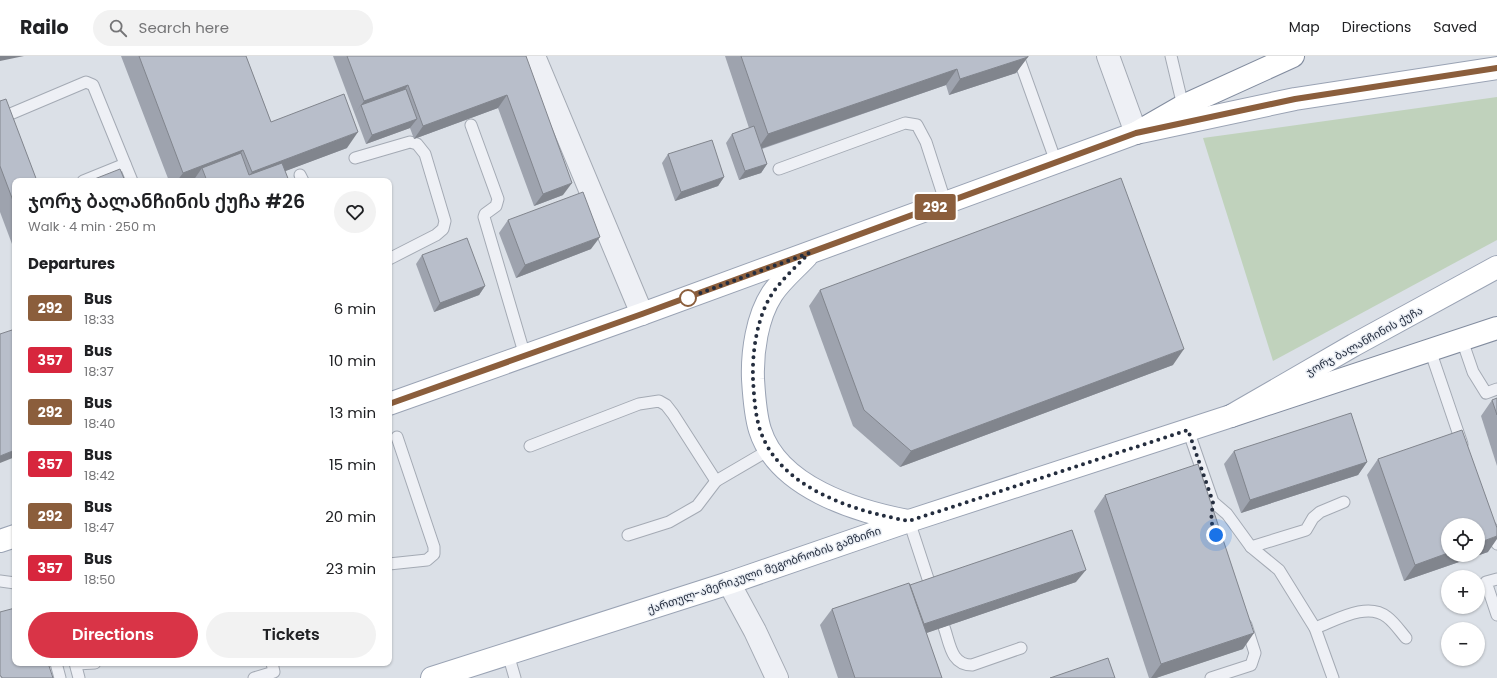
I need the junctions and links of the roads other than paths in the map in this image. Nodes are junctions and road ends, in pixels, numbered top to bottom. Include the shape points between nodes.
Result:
1 (534, 56) edge
2 (1018, 56) edge
3 (1108, 56) edge
4 (1171, 56) edge
5 (1293, 56) edge
6 (1495, 69) edge
7 (1183, 106) junction
8 (8, 115) edge
9 (471, 125) edge
10 (1136, 133) junction
11 (355, 158) dead end
12 (1056, 162) junction
13 (125, 164) junction
14 (779, 169) dead end
15 (90, 178) edge
16 (131, 178) edge
17 (946, 204) junction
18 (809, 253) junction
19 (392, 257) edge
20 (1497, 267) edge
21 (642, 314) junction
22 (1497, 328) edge
23 (1462, 340) junction
24 (1430, 350) junction
25 (525, 356) junction
26 (1497, 389) edge
27 (392, 403) edge
28 (1231, 416) junction
29 (1188, 430) junction
30 (397, 437) dead end
31 (530, 446) dead end
32 (769, 450) junction
33 (1466, 455) edge
34 (716, 481) junction
35 (1213, 502) junction
36 (1344, 502) dead end
37 (1212, 514) edge
38 (1487, 514) edge
39 (909, 521) junction
40 (628, 536) dead end
41 (12, 537) edge
42 (0, 541) edge
43 (1497, 544) edge
44 (1251, 548) junction
45 (392, 564) edge
46 (1497, 579) edge
47 (0, 581) edge
48 (12, 583) edge
49 (729, 583) junction
50 (931, 588) edge
51 (1497, 615) edge
52 (1243, 616) edge
53 (944, 627) edge
54 (1315, 628) junction
55 (1406, 638) dead end
56 (1021, 648) dead end
57 (508, 654) junction
58 (57, 666) edge
59 (76, 666) edge
60 (273, 666) edge
61 (1230, 675) edge
62 (60, 678) edge
63 (79, 678) edge
64 (254, 678) edge
65 (432, 678) edge
66 (515, 678) edge
67 (777, 678) edge
68 (1211, 678) edge
69 (1333, 678) edge

1 - 21 street
2 - 12 lane
3 - 10 street
4 - 7 lane
5 - 7 main road
6 - 10 main road via 1295,99
7 - 10 main road
8 - 13 lane via 86,82 93,85
9 - 25 lane via 498,199 496,206 484,217
10 - 12 main road
11 - 19 lane via 410,142 417,144 424,154 445,221 443,229
12 - 17 main road
13 - 15 lane
13 - 16 lane
14 - 17 lane via 905,123 917,125 926,142
17 - 18 main road
18 - 21 main road
18 - 32 main road via 772,294 762,314 756,338 754,394 760,430
20 - 28 main road, ჯორჯ ბალანჩინის ქუჩა
21 - 25 main road
22 - 23 main road
23 - 24 main road
23 - 26 lane via 1473,372 1486,393
24 - 28 main road
24 - 33 lane
25 - 27 main road
28 - 29 main road, ქართულ-ამერიკული მეგობრობის გამზირი
29 - 35 lane
29 - 39 main road, ქართულ-ამერიკული მეგობრობის გამზირი
30 - 45 lane via 434,547 434,554 427,560
31 - 34 lane via 639,404 659,401 673,414
32 - 34 lane
32 - 39 main road via 793,476 814,488 861,509
34 - 40 lane via 697,506 669,522
35 - 37 lane
35 - 44 lane via 1227,514
36 - 44 lane via 1320,512 1306,530
38 - 43 lane
39 - 49 main road, ქართულ-ამერიკული მეგობრობის გამზირი
39 - 50 lane
41 - 42 main road
44 - 54 lane via 1279,570
46 - 51 lane via 1486,582
47 - 48 lane
49 - 57 main road, ქართულ-ამერიკული მეგობრობის გამზირი
49 - 67 street
52 - 61 lane via 1255,653 1254,659 1251,665
53 - 56 lane via 955,657 964,664 972,664
54 - 55 lane via 1364,610 1377,611 1386,616
54 - 69 lane
57 - 65 main road, ქართულ-ამერიკული მეგობრობის გამზირი
57 - 66 lane
58 - 62 lane
59 - 63 lane
60 - 64 lane via 274,672
61 - 68 lane

